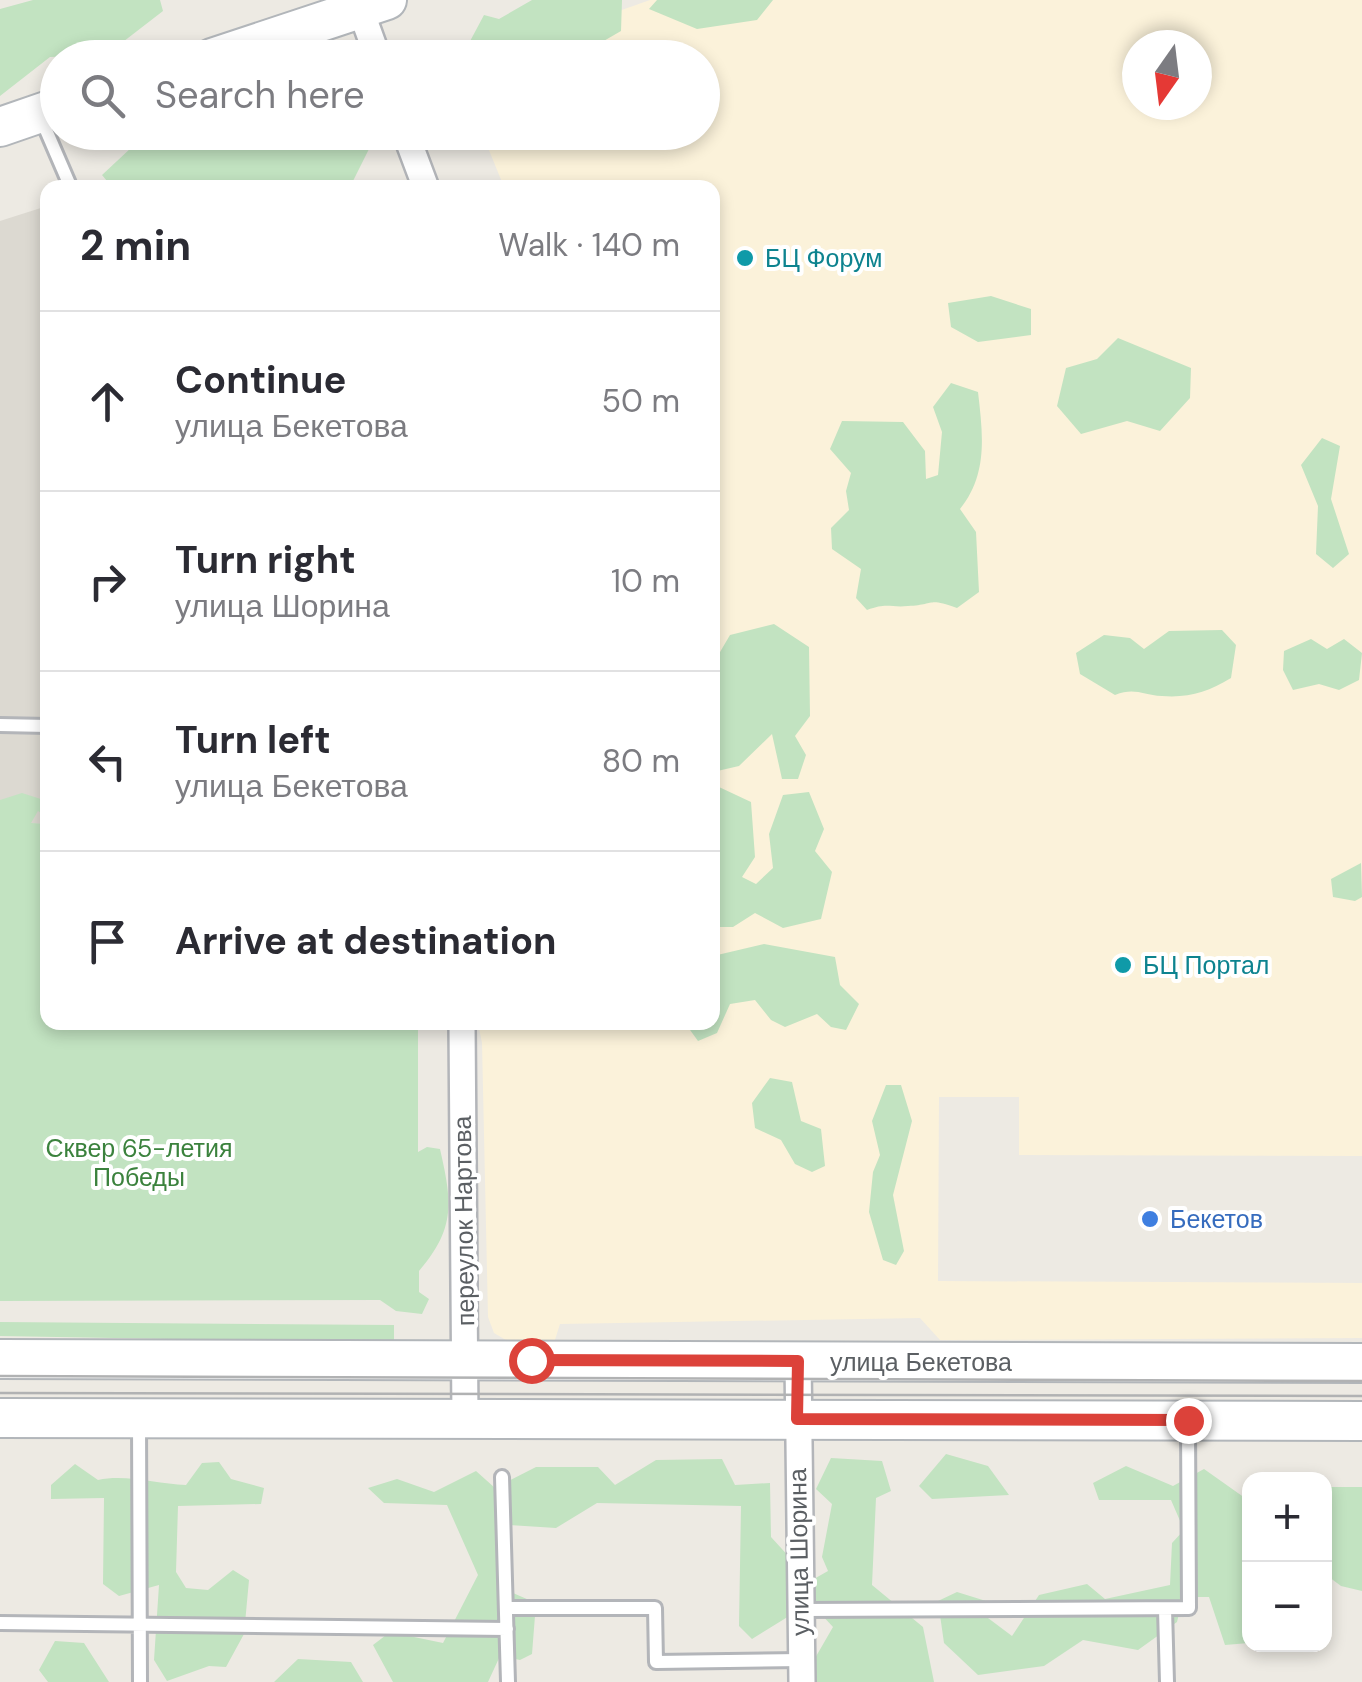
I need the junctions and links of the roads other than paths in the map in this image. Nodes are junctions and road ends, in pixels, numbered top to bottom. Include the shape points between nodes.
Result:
1 (368, 3) edge
2 (263, 40) edge
3 (375, 40) edge
4 (40, 113) edge
5 (0, 127) edge
6 (59, 150) edge
7 (412, 150) edge
8 (68, 180) edge
9 (423, 180) edge
10 (0, 726) edge
11 (40, 726) edge
12 (462, 1030) edge
13 (0, 1359) edge
14 (466, 1360) junction
15 (798, 1361) junction
16 (1362, 1363) edge
17 (0, 1418) edge
18 (139, 1418) junction
19 (466, 1418) junction
20 (797, 1419) junction
21 (1188, 1420) junction
22 (1362, 1421) edge
23 (502, 1477) dead end
24 (507, 1608) junction
25 (1165, 1609) junction
26 (800, 1610) junction
27 (0, 1623) edge
28 (140, 1624) junction
29 (506, 1629) junction
30 (802, 1671) edge
31 (140, 1682) edge
32 (508, 1682) edge
33 (1167, 1682) edge

1 - 2 main road
1 - 3 street
4 - 5 main road
6 - 8 lane
7 - 9 street
10 - 11 lane
12 - 14 street, переулок Нартова
13 - 14 main road, улица Бекетова
14 - 15 main road, улица Бекетова
14 - 19 street, переулок Нартова
15 - 16 main road, улица Бекетова
15 - 20 street, улица Шорина
17 - 18 main road
18 - 19 main road
18 - 28 lane
19 - 20 main road
20 - 21 main road
20 - 26 street, улица Шорина
21 - 22 main road
21 - 25 lane via 1189,1608
23 - 24 lane
24 - 29 lane
24 - 30 lane via 655,1608 656,1662
25 - 26 lane
25 - 33 lane
26 - 30 street, улица Шорина
27 - 28 lane
28 - 29 lane
28 - 31 lane
29 - 32 lane

